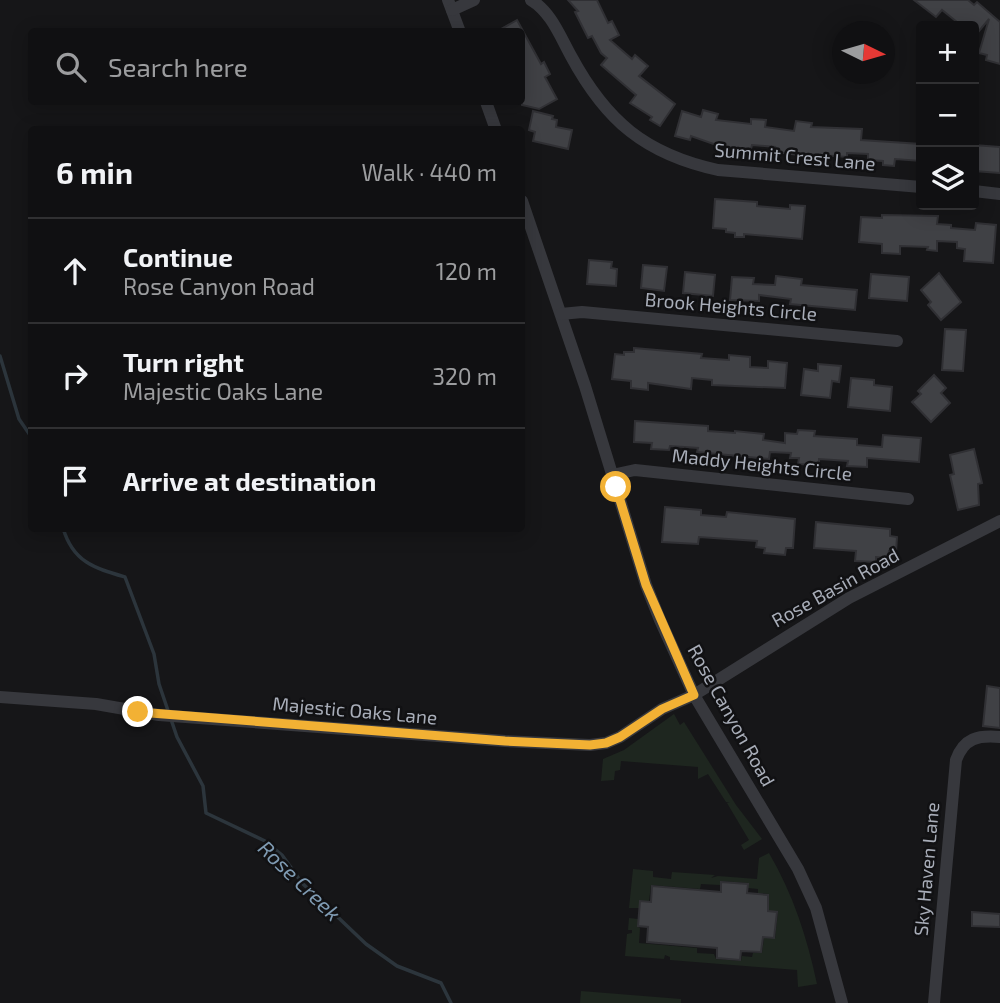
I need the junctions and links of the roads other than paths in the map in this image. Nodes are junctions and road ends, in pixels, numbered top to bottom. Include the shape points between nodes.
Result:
1 (474, 0) edge
2 (531, 0) edge
3 (450, 5) edge
4 (459, 28) edge
5 (487, 105) edge
6 (495, 126) edge
7 (916, 187) edge
8 (979, 192) edge
9 (1000, 194) edge
10 (525, 210) edge
11 (561, 314) junction
12 (897, 341) dead end
13 (612, 475) junction
14 (908, 499) dead end
15 (1000, 521) edge
16 (694, 695) junction
17 (0, 697) edge
18 (1000, 737) edge
19 (842, 1003) edge
20 (933, 1003) edge

1 - 3 street
2 - 7 street, Summit Crest Lane via 552,21 601,105 632,134 664,153 718,170
3 - 4 street
5 - 6 street
8 - 9 street
10 - 11 street, Rose Canyon Road
11 - 12 street, Brook Heights Circle via 582,312
11 - 13 street, Rose Canyon Road
13 - 14 street, Maddy Heights Circle via 635,470
13 - 16 street, Rose Canyon Road via 646,585
15 - 16 street, Rose Basin Road via 849,598
16 - 17 street, Majestic Oaks Lane via 662,709 620,737 590,745 159,715 96,704
16 - 19 street, Rose Canyon Road via 798,869 816,908
18 - 20 street, Sky Haven Lane via 976,737 960,750

